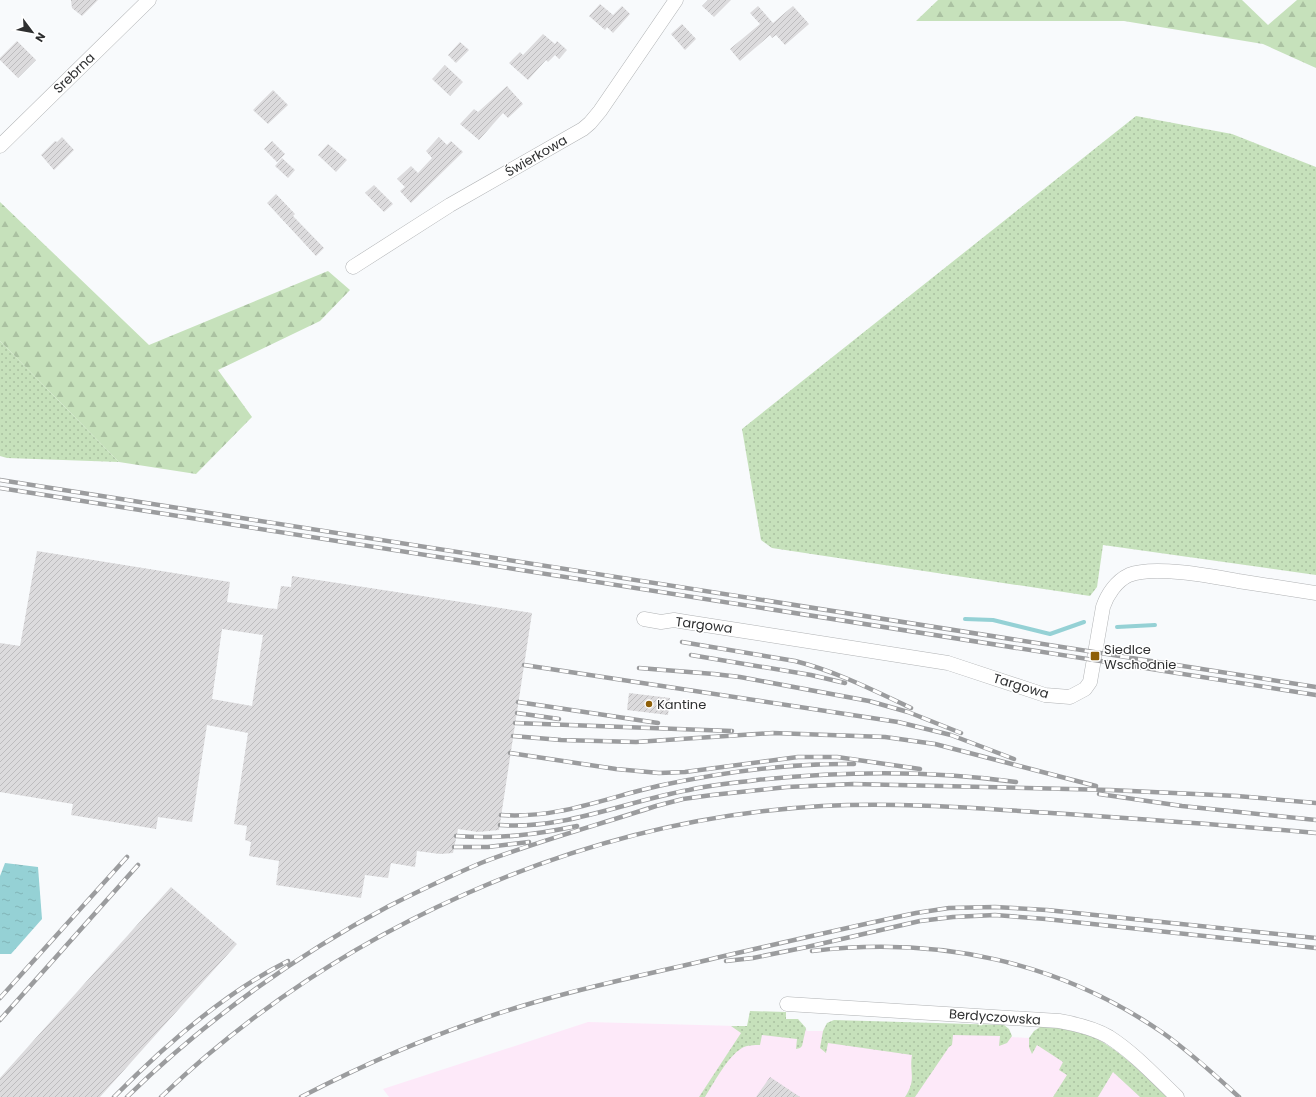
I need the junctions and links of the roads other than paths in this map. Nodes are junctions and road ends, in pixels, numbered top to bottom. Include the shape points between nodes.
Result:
1 (148, 0) edge
2 (676, 0) edge
3 (0, 146) edge
4 (353, 267) dead end
5 (1316, 593) edge
6 (644, 619) dead end
7 (787, 1004) dead end
8 (1177, 1097) edge

1 - 3 street, Srebrna
2 - 4 street, Świerkowa via 590,123 450,205
5 - 6 street, Targowa via 1198,574 1162,572 1128,576 1112,589 1102,607 1090,682 1085,689 1070,697 1045,695 948,663 674,620 661,622
7 - 8 street, Berdyczowska via 1077,1024 1108,1037 1126,1050

